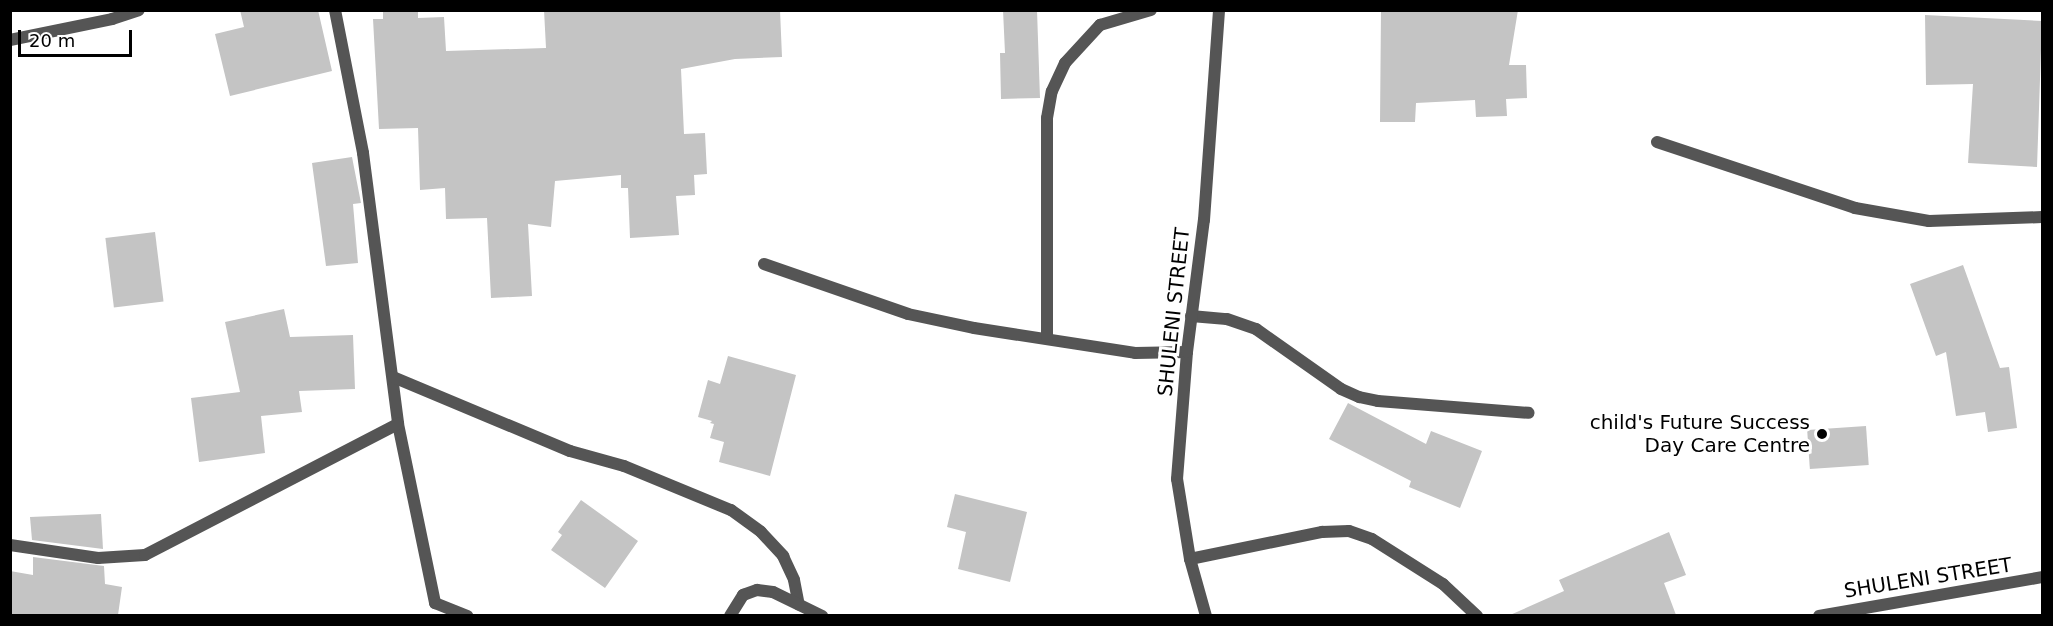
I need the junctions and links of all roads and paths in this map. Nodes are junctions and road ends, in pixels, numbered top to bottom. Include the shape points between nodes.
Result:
1 (139, 10) edge
2 (335, 10) edge
3 (1151, 10) edge
4 (1219, 10) edge
5 (10, 40) edge
6 (1657, 142) dead end
7 (2043, 217) edge
8 (764, 264) dead end
9 (1191, 316) junction
10 (1047, 337) junction
11 (1187, 352) junction
12 (393, 377) junction
13 (1529, 413) dead end
14 (398, 424) junction
15 (10, 544) edge
16 (1190, 559) junction
17 (2043, 577) edge
18 (799, 605) junction
19 (467, 615) edge
20 (730, 615) edge
21 (822, 615) edge
22 (1206, 615) edge
23 (1478, 615) edge
24 (1819, 615) edge

1 - 5 street
2 - 12 street via 363,153
3 - 10 street via 1100,26 1065,63 1052,91 1047,118
4 - 9 street, SHULENI STREET via 1204,220
6 - 7 street via 1855,208 1929,221
8 - 10 street via 908,314
9 - 11 street, SHULENI STREET
9 - 13 street via 1227,319 1256,329 1341,389 1359,397
10 - 11 street via 1135,353
11 - 16 street, SHULENI STREET via 1177,479
12 - 14 street
12 - 18 street via 570,451 624,466 731,510 762,532 783,556 794,580
14 - 15 street via 145,555 98,558
14 - 19 street via 435,603
16 - 22 street, SHULENI STREET
16 - 23 street via 1322,531 1349,531 1372,539 1443,584
17 - 24 street, SHULENI STREET
18 - 20 street via 773,592 757,590 743,595
18 - 21 street

